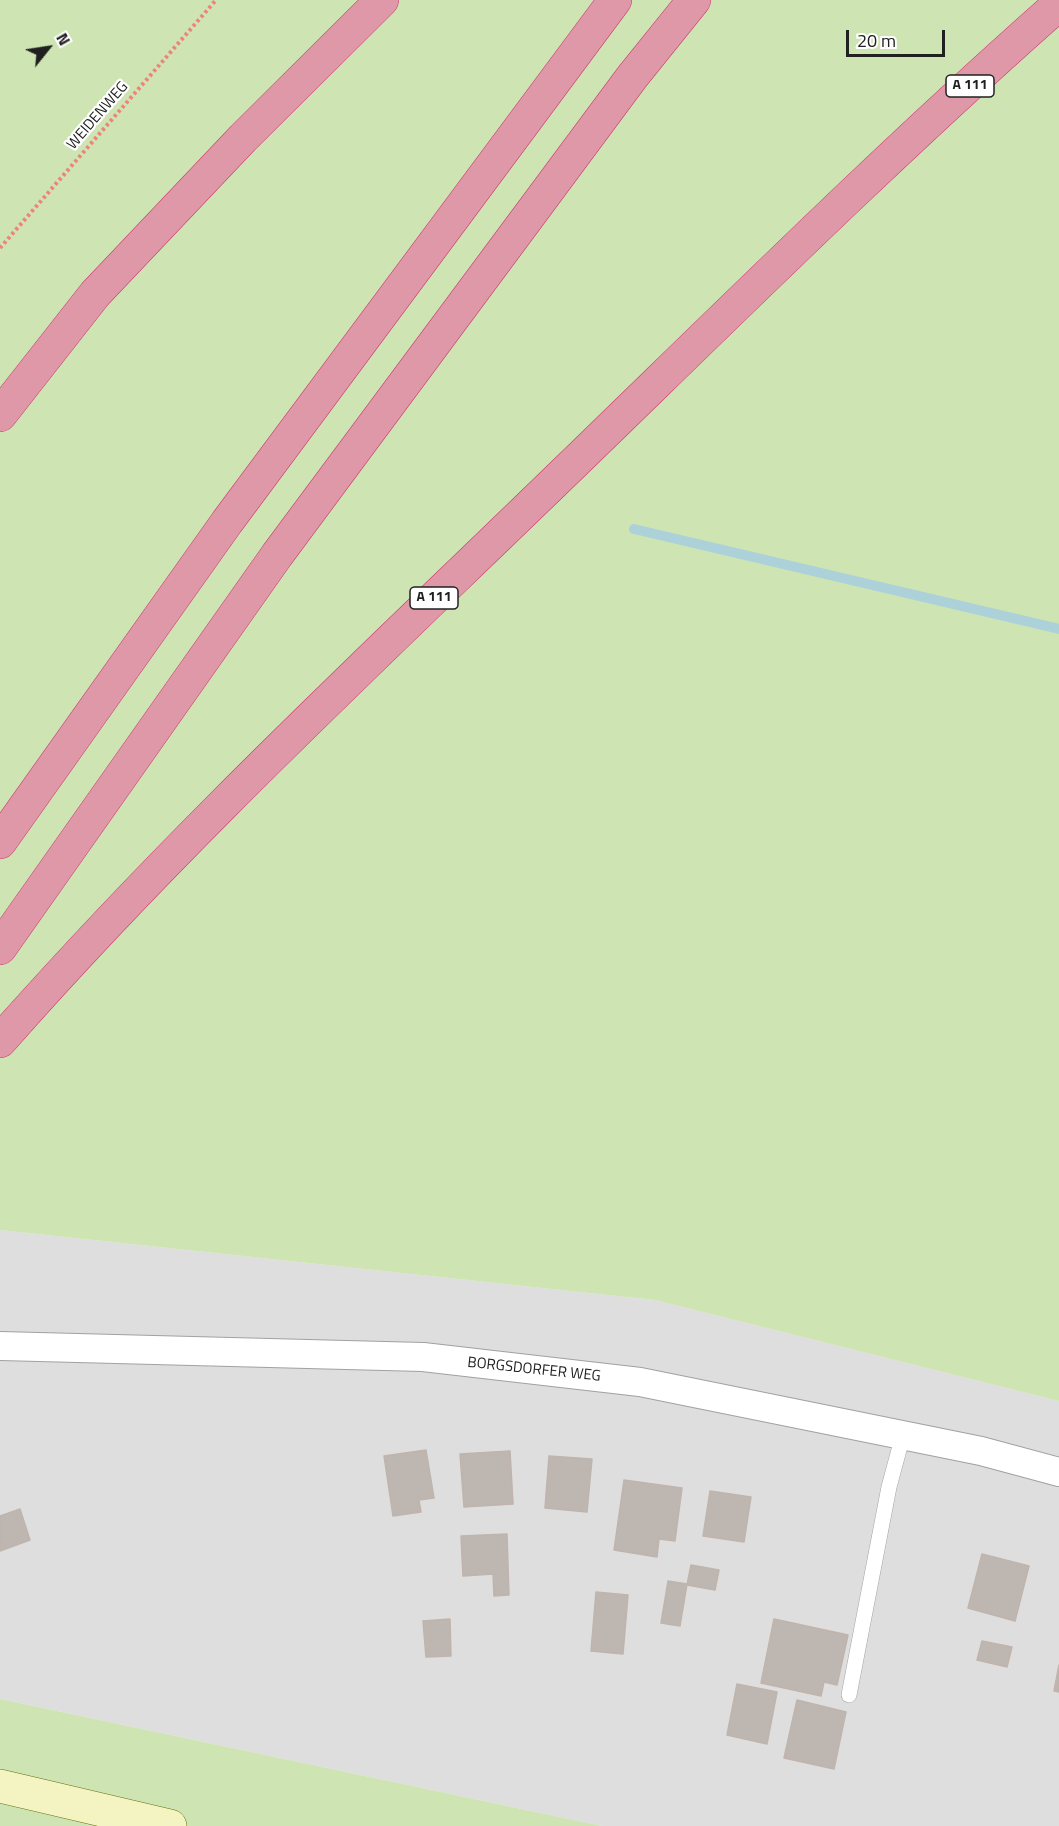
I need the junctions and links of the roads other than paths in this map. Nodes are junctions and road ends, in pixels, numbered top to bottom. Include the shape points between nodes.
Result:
1 (382, 0) edge
2 (615, 0) edge
3 (694, 0) edge
4 (1059, 4) edge
5 (0, 415) edge
6 (0, 842) edge
7 (0, 948) edge
8 (0, 1041) edge
9 (0, 1347) edge
10 (903, 1435) junction
11 (1059, 1472) edge
12 (849, 1695) dead end
13 (0, 1786) edge
14 (170, 1826) edge

1 - 5 highway via 243,138 95,294
2 - 6 highway via 228,522
3 - 7 highway via 624,87 277,555
4 - 8 highway, A 111 via 758,286 273,755 136,892
9 - 10 street, BORGSDORFER WEG via 423,1357 640,1382
10 - 11 street, BORGSDORFER WEG via 981,1450
10 - 12 lane via 889,1487
13 - 14 main road

